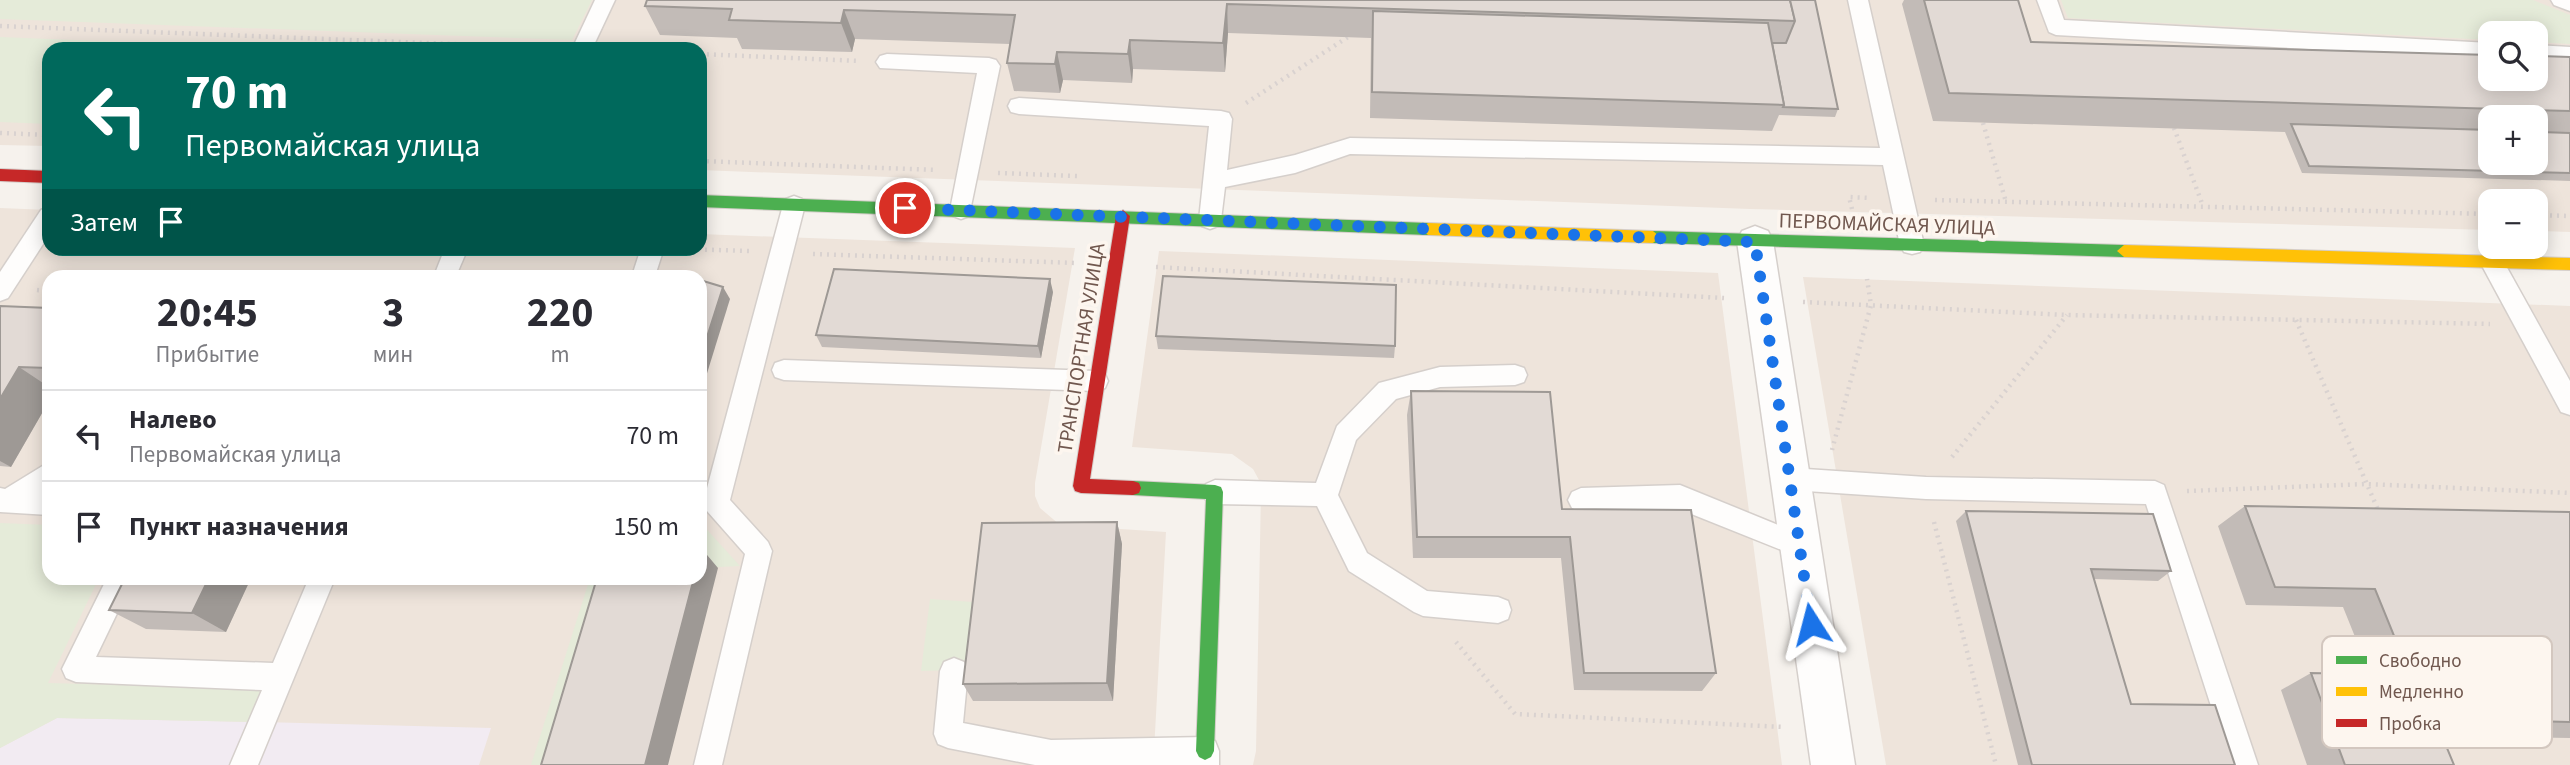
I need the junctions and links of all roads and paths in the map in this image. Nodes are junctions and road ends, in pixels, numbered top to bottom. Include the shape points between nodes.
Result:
1 (605, 0) edge
2 (1858, 0) edge
3 (2047, 0) edge
4 (2561, 0) edge
5 (2570, 4) edge
6 (0, 26) edge
7 (1348, 37) edge
8 (403, 42) edge
9 (585, 42) edge
10 (2478, 50) edge
11 (707, 54) edge
12 (2548, 54) edge
13 (2570, 55) edge
14 (887, 62) joint
15 (1019, 107) dead end
16 (1221, 119) junction
17 (1983, 123) edge
18 (2174, 128) edge
19 (0, 133) edge
20 (42, 135) edge
21 (1893, 157) junction
22 (0, 175) edge
23 (42, 177) edge
24 (1214, 181) junction
25 (1849, 197) dead end
26 (1902, 199) junction
27 (707, 201) edge
28 (2006, 202) junction
29 (794, 205) junction
30 (2203, 207) junction
31 (961, 210) junction
32 (2478, 214) edge
33 (2548, 215) edge
34 (1122, 216) junction
35 (2570, 216) edge
36 (1210, 220) junction
37 (42, 227) edge
38 (1755, 242) junction
39 (1912, 245) junction
40 (707, 249) edge
41 (781, 253) junction
42 (2492, 262) junction
43 (2570, 264) edge
44 (1114, 265) junction
45 (0, 291) edge
46 (1764, 300) junction
47 (1871, 305) junction
48 (2067, 315) junction
49 (2296, 320) junction
50 (2527, 324) junction
51 (785, 370) dead end
52 (1515, 374) dead end
53 (1096, 381) junction
54 (2570, 404) edge
55 (42, 477) edge
56 (1807, 480) junction
57 (2366, 484) junction
58 (1926, 488) junction
59 (1215, 492) junction
60 (2570, 492) edge
61 (2155, 493) junction
62 (1325, 495) junction
63 (4, 500) edge
64 (1581, 500) dead end
65 (42, 503) edge
66 (708, 503) edge
67 (2381, 518) edge
68 (1799, 545) junction
69 (118, 585) edge
70 (319, 585) edge
71 (1423, 603) junction
72 (1498, 610) dead end
73 (954, 671) dead end
74 (281, 677) junction
75 (1830, 747) edge
76 (1205, 758) edge
77 (1050, 760) edge
78 (244, 765) edge
79 (708, 765) edge
80 (1996, 765) edge
81 (2244, 765) edge

1 - 9 lane
2 - 21 lane
3 - 10 lane via 2056,27
4 - 5 lane
6 - 8 path
7 - 16 path
11 - 14 path
12 - 13 lane
14 - 31 lane via 989,66
15 - 16 lane
16 - 24 lane
17 - 28 path
18 - 30 path
19 - 20 path
21 - 24 lane via 1350,146 1295,164
21 - 26 lane
22 - 23 street
24 - 36 lane
25 - 26 path
26 - 28 path
26 - 39 lane
27 - 29 street, ПЕРВОМАЙСКАЯ УЛИЦА
28 - 30 path
29 - 31 street, ПЕРВОМАЙСКАЯ УЛИЦА
29 - 41 lane
30 - 32 path
31 - 34 street, ПЕРВОМАЙСКАЯ УЛИЦА
33 - 35 path
34 - 36 street, ПЕРВОМАЙСКАЯ УЛИЦА
34 - 44 street, ТРАНСПОРТНАЯ УЛИЦА
36 - 38 street, ПЕРВОМАЙСКАЯ УЛИЦА
37 - 45 lane
38 - 39 street, ПЕРВОМАЙСКАЯ УЛИЦА
38 - 46 street
39 - 42 street, ПЕРВОМАЙСКАЯ УЛИЦА
40 - 41 path
41 - 44 path
41 - 66 lane
42 - 43 street, ПЕРВОМАЙСКАЯ УЛИЦА
42 - 50 lane
44 - 46 path
44 - 53 street, ТРАНСПОРТНАЯ УЛИЦА
46 - 47 path
46 - 56 street
47 - 48 path
47 - 56 path
48 - 49 path
48 - 58 path
49 - 50 path
49 - 57 path
50 - 54 lane
51 - 53 lane
52 - 62 lane via 1440,377 1388,390 1346,434
53 - 59 street, ТРАНСПОРТНАЯ УЛИЦА via 1080,486
55 - 63 lane
56 - 58 lane
56 - 68 street
57 - 60 path
57 - 61 path
57 - 67 path
58 - 61 lane
58 - 80 path
59 - 62 lane
59 - 76 street
61 - 81 lane
62 - 71 lane via 1358,562
63 - 65 lane
64 - 68 lane via 1680,497
66 - 79 lane via 759,551
68 - 75 street
69 - 74 lane via 76,669
70 - 74 lane
71 - 72 lane
71 - 75 path via 1515,714
73 - 77 lane via 947,734
74 - 78 lane
76 - 77 lane

